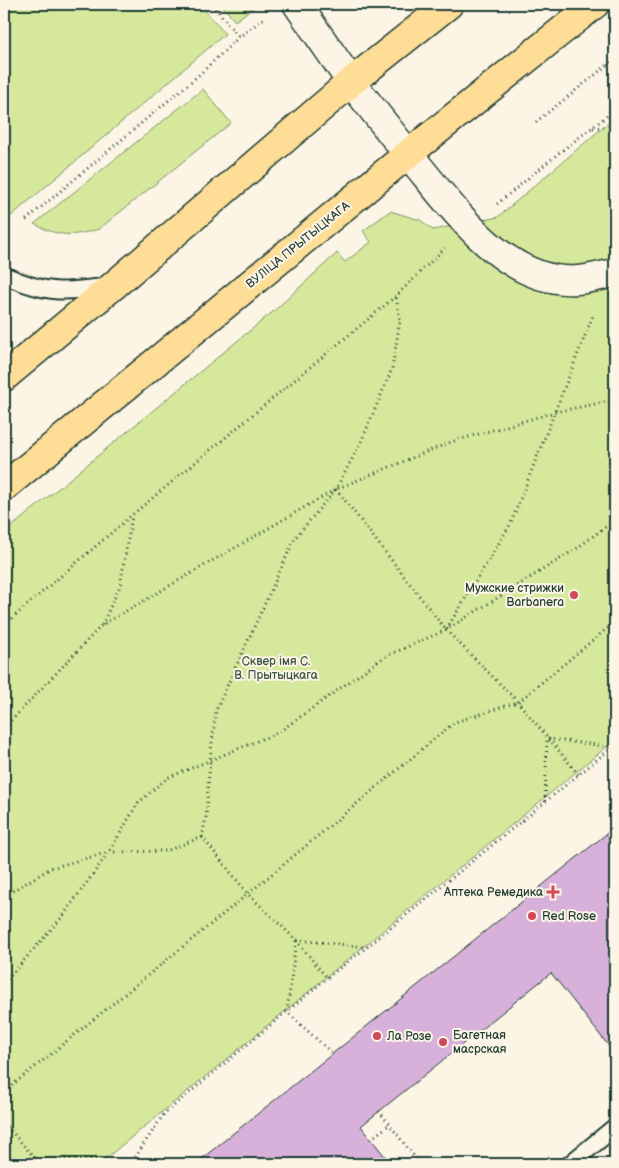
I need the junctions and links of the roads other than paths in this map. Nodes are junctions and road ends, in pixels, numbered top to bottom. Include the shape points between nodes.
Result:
1 (297, 4) edge
2 (449, 4) edge
3 (595, 4) edge
4 (352, 82) junction
5 (408, 154) junction
6 (615, 273) edge
7 (4, 275) edge
8 (113, 286) junction
9 (4, 376) edge
10 (4, 487) edge
11 (615, 1127) edge
12 (570, 1164) edge

1 - 4 street
2 - 4 main road
3 - 5 main road, ВУЛІЦА ПРЫТЫЦКАГА
4 - 5 street
4 - 8 main road
5 - 6 street via 470,227 501,256 520,267 558,279 578,280
5 - 10 main road, ВУЛІЦА ПРЫТЫЦКАГА
7 - 8 lane via 48,291 70,292
8 - 9 main road
11 - 12 lane

